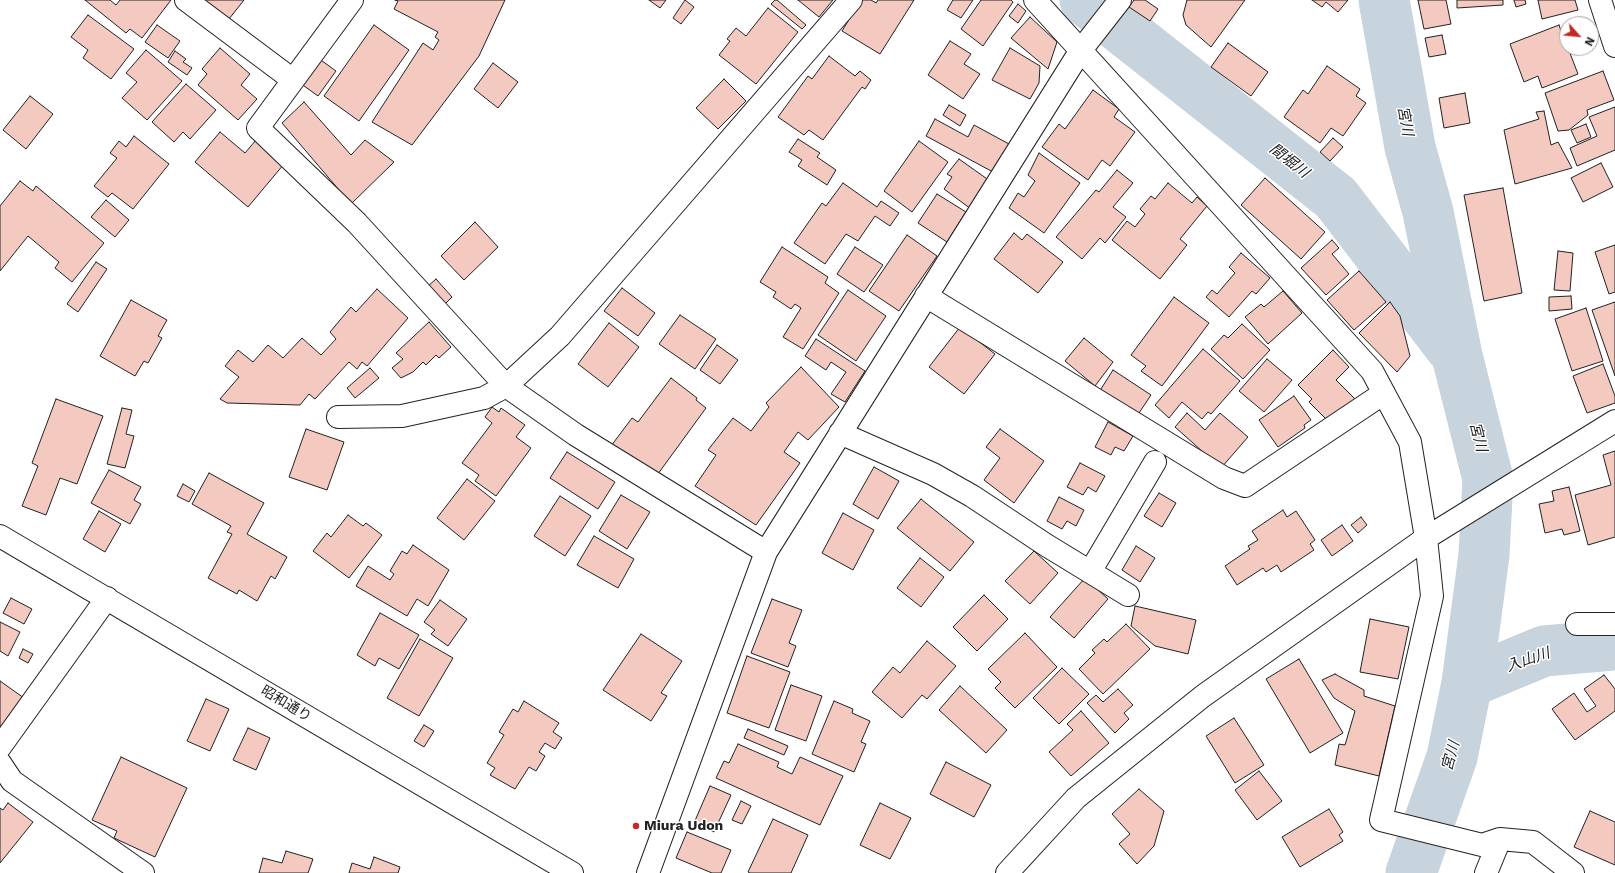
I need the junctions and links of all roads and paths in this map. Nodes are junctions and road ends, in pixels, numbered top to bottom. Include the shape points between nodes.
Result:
1 (186, 0) edge
2 (352, 0) edge
3 (852, 0) edge
4 (1035, 0) edge
5 (1600, 0) edge
6 (1117, 3) edge
7 (1087, 42) junction
8 (1615, 46) edge
9 (293, 80) junction
10 (926, 296) junction
11 (506, 386) junction
12 (1384, 393) junction
13 (338, 417) dead end
14 (1615, 421) edge
15 (840, 433) junction
16 (1155, 462) dead end
17 (0, 536) edge
18 (1426, 538) junction
19 (766, 552) junction
20 (1090, 572) junction
21 (1128, 595) dead end
22 (107, 598) junction
23 (1577, 624) dead end
24 (1615, 624) edge
25 (0, 747) edge
26 (0, 763) edge
27 (1491, 842) junction
28 (143, 873) edge
29 (572, 873) edge
30 (648, 873) edge
31 (1007, 873) edge
32 (1486, 873) edge
33 (1573, 873) edge

1 - 9 main road
2 - 9 main road
3 - 11 main road via 560,336
4 - 7 main road
5 - 8 main road
6 - 7 main road
7 - 10 main road
7 - 12 main road via 1372,371
9 - 11 main road via 258,128 357,223
10 - 12 main road via 1224,478 1245,486
10 - 15 main road
11 - 13 main road via 484,398 402,416
11 - 19 main road via 576,435
12 - 18 main road via 1410,442
14 - 18 main road
15 - 19 main road
15 - 20 main road via 933,474
16 - 20 main road
17 - 22 main road, 昭和通り
18 - 27 main road via 1432,596 1381,820
18 - 31 main road via 1203,696 1076,798
19 - 30 main road
20 - 21 main road
22 - 25 main road
22 - 29 main road, 昭和通り
23 - 24 main road
26 - 28 main road via 12,782
27 - 32 main road
27 - 33 main road via 1533,842

